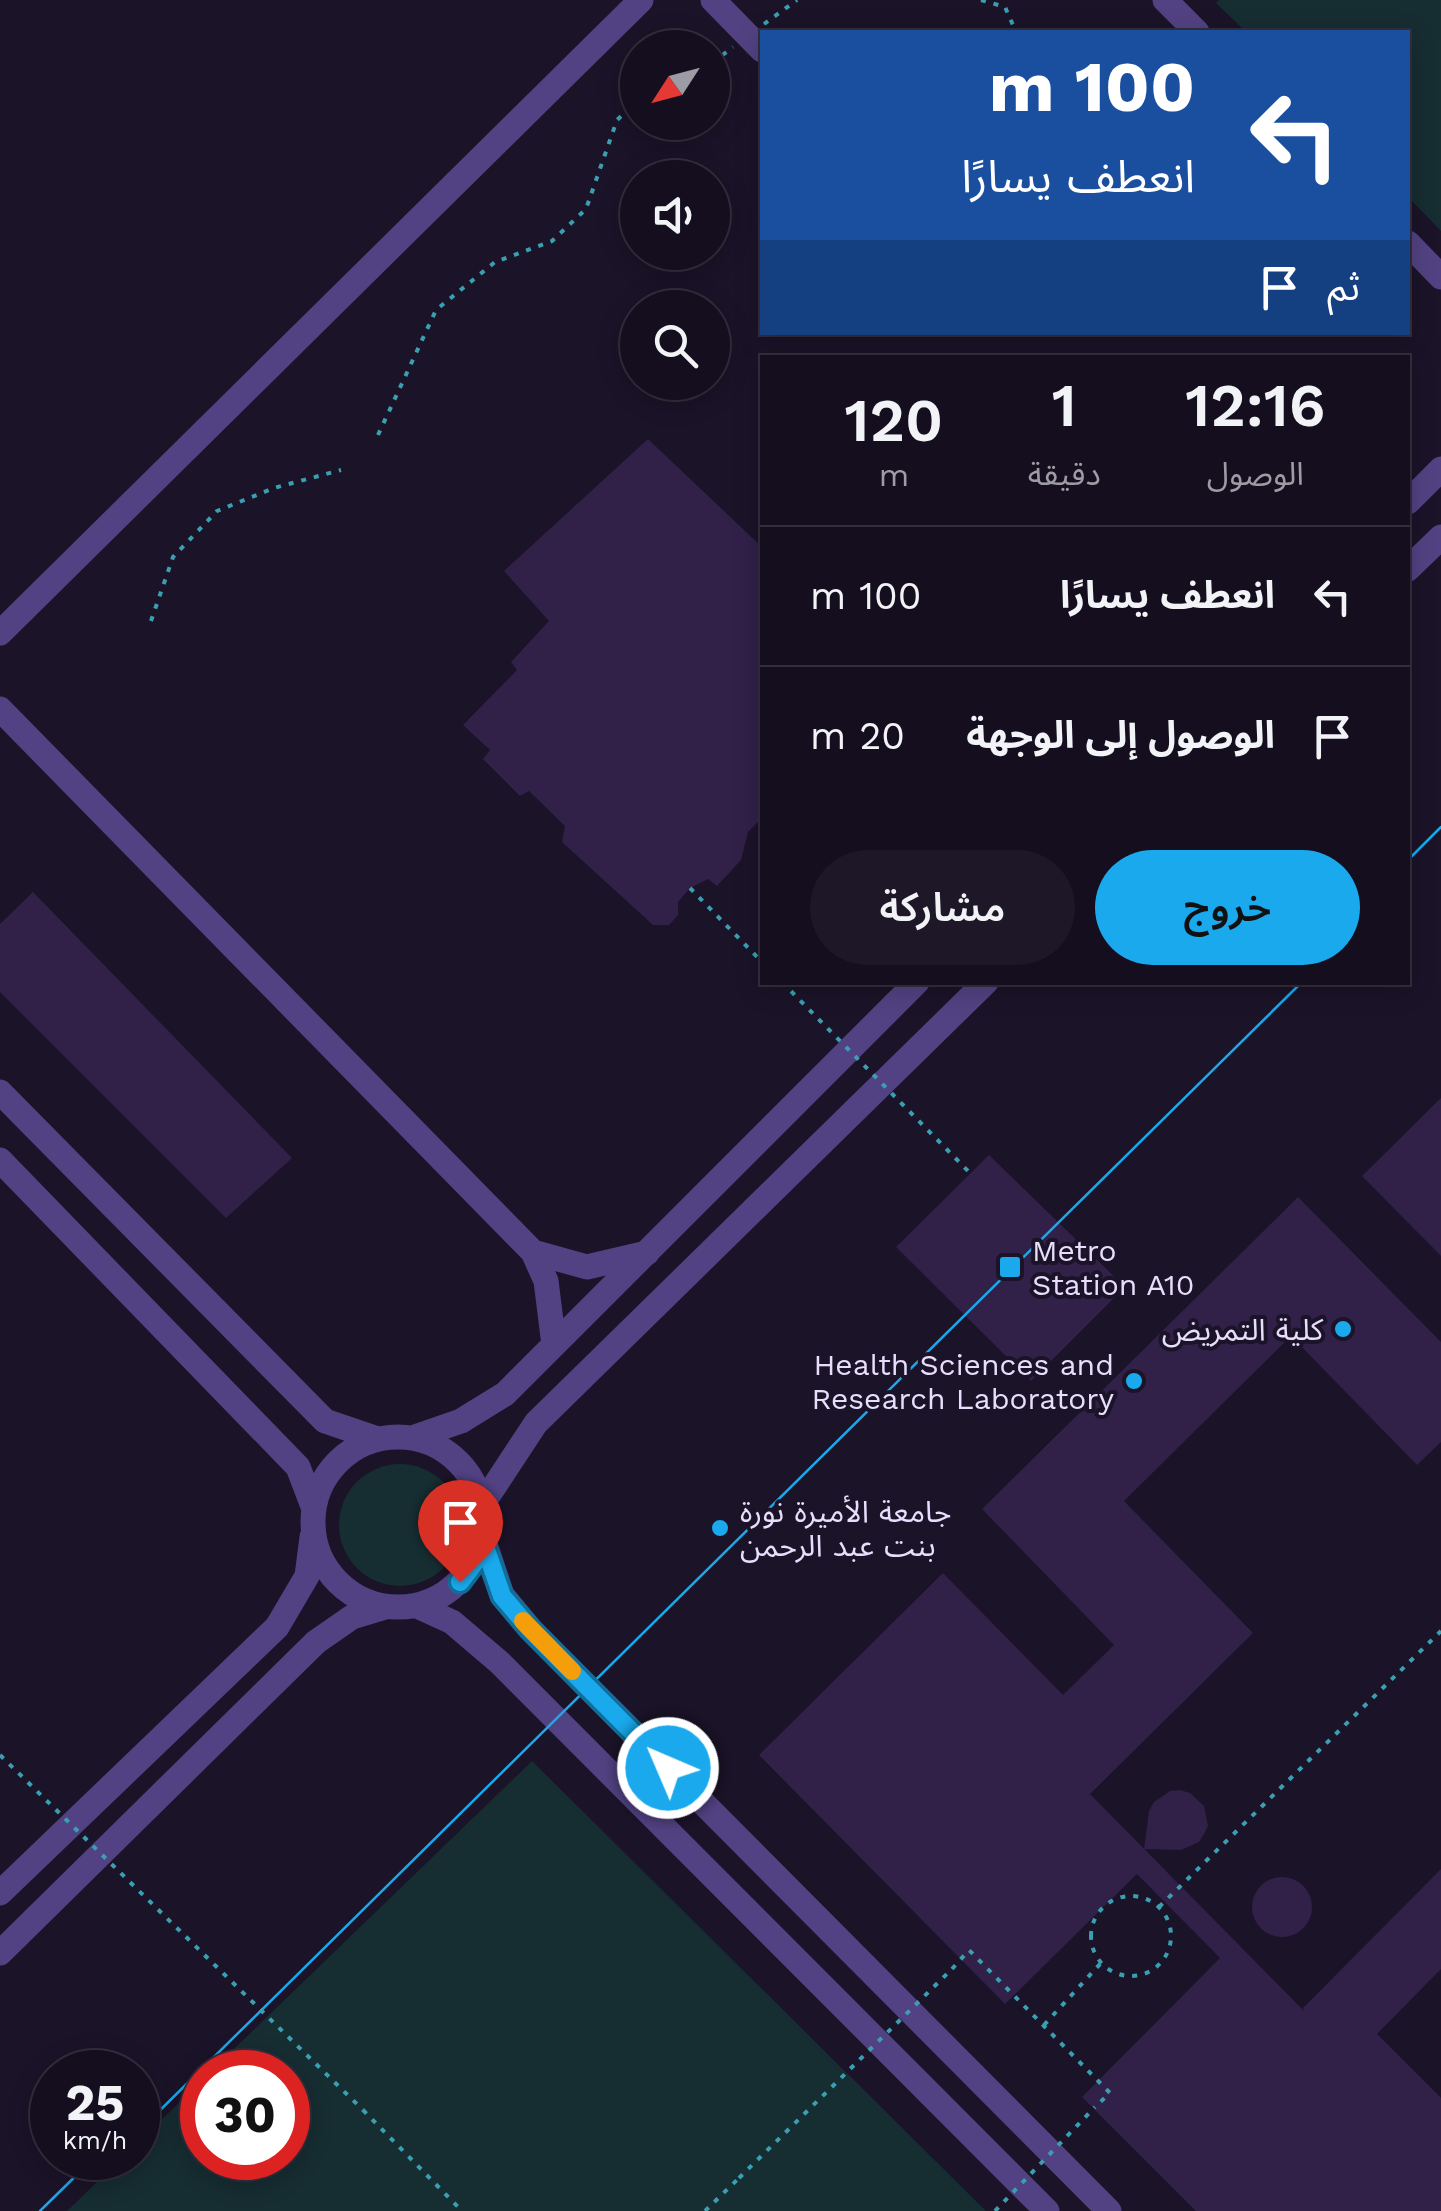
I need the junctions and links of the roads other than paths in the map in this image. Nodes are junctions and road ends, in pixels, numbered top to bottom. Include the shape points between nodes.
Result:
1 (641, 0) edge
2 (713, 0) edge
3 (1165, 0) edge
4 (1196, 30) edge
5 (756, 43) edge
6 (1410, 245) edge
7 (1441, 277) edge
8 (1441, 470) edge
9 (1410, 500) edge
10 (1441, 536) edge
11 (1410, 568) edge
12 (0, 633) edge
13 (0, 709) edge
14 (914, 985) edge
15 (983, 985) edge
16 (0, 1092) edge
17 (0, 1160) edge
18 (533, 1252) junction
19 (648, 1253) junction
20 (554, 1345) junction
21 (412, 1438) junction
22 (378, 1439) junction
23 (482, 1505) junction
24 (313, 1518) junction
25 (482, 1538) junction
26 (417, 1606) junction
27 (386, 1607) junction
28 (0, 1893) edge
29 (0, 1954) edge
30 (1047, 2211) edge
31 (1109, 2211) edge

1 - 12 street
2 - 5 street
3 - 4 street
6 - 7 street
8 - 9 street
10 - 11 street
13 - 18 street
14 - 19 street
15 - 23 street via 536,1423
16 - 22 street via 325,1421
17 - 24 street via 298,1467
18 - 19 street via 588,1267
18 - 20 street via 546,1281
19 - 20 street
20 - 21 street via 504,1394 461,1421
21 - 22 street
21 - 23 street via 457,1460
22 - 24 street via 336,1464 321,1485
23 - 25 street
24 - 27 street via 320,1555 335,1580 358,1598
24 - 28 street via 307,1576 278,1627
25 - 26 street via 460,1582
25 - 31 street via 502,1596 530,1629
26 - 27 street
26 - 30 street via 452,1622 500,1662
27 - 29 street via 352,1617 316,1642

